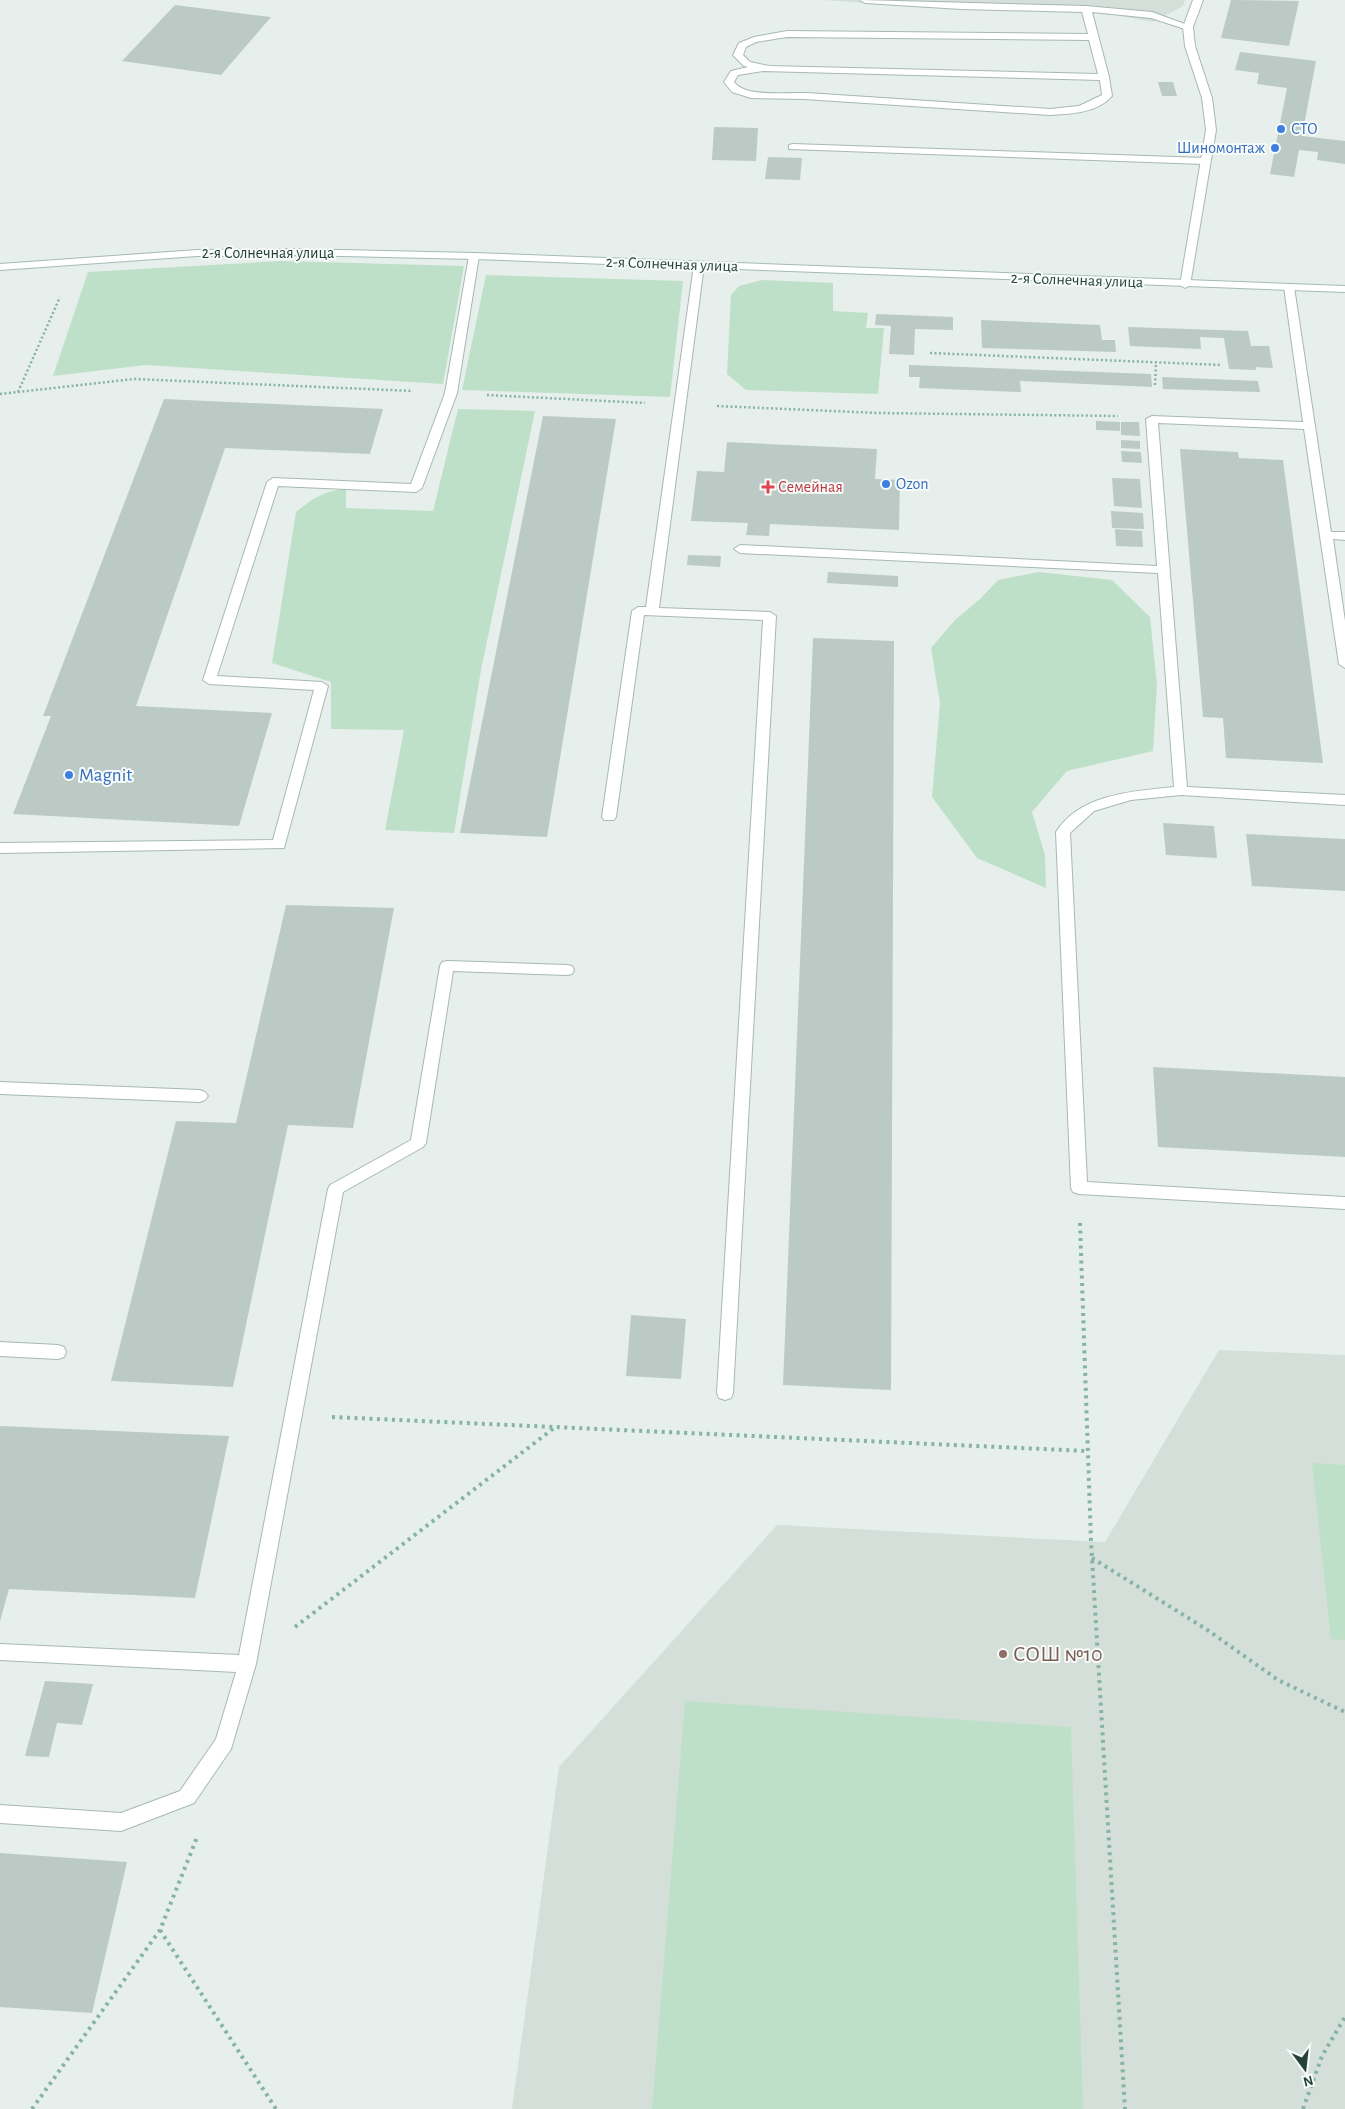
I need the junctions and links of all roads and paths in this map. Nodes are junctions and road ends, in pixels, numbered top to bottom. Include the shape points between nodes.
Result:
1 (865, 0) edge
2 (1198, 0) edge
3 (1086, 9) junction
4 (1188, 27) junction
5 (1094, 37) junction
6 (769, 69) junction
7 (1104, 77) junction
8 (793, 147) dead end
9 (1204, 161) junction
10 (474, 256) junction
11 (699, 265) junction
12 (0, 267) edge
13 (1185, 285) junction
14 (1289, 287) junction
15 (1345, 290) edge
16 (60, 296) dead end
17 (930, 353) dead end
18 (1222, 365) dead end
19 (18, 392) junction
20 (451, 393) junction
21 (0, 394) edge
22 (680, 404) junction
23 (1152, 419) junction
24 (1310, 426) junction
25 (1326, 535) junction
26 (1345, 536) edge
27 (740, 549) dead end
28 (1164, 570) junction
29 (652, 612) junction
30 (1345, 664) edge
31 (1181, 791) junction
32 (1345, 800) edge
33 (610, 817) dead end
34 (0, 848) edge
35 (567, 970) dead end
36 (0, 1088) edge
37 (200, 1096) dead end
38 (1079, 1188) junction
39 (1345, 1203) edge
40 (0, 1349) edge
41 (58, 1352) dead end
42 (724, 1393) dead end
43 (294, 1415) junction
44 (554, 1428) junction
45 (1087, 1450) junction
46 (1092, 1558) junction
47 (0, 1652) edge
48 (247, 1664) junction
49 (1345, 1712) edge
50 (0, 1814) edge
51 (200, 1828) dead end
52 (160, 1930) junction
53 (1345, 2017) edge
54 (32, 2109) edge
55 (276, 2109) edge
56 (1125, 2109) edge
57 (1303, 2109) edge

1 - 3 main road
2 - 4 main road
3 - 4 main road via 1152,15
3 - 5 main road
4 - 9 main road via 1190,46 1207,98 1211,130
5 - 6 main road via 787,34 742,45 738,55 747,64
5 - 7 main road
6 - 7 main road
6 - 7 main road via 734,73 729,82 735,90 751,95 1050,112 1080,111 1097,105 1107,96
8 - 9 main road
9 - 13 main road
10 - 11 main road, 2-я Солнечная улица
10 - 12 main road, 2-я Солнечная улица via 197,253
10 - 20 main road
11 - 13 main road, 2-я Солнечная улица
11 - 22 main road
13 - 14 main road, 2-я Солнечная улица
14 - 15 main road, 2-я Солнечная улица
14 - 24 main road
16 - 19 path
17 - 18 path
19 - 20 path via 135,378
19 - 21 path
20 - 22 path
20 - 34 main road via 416,488 273,482 209,680 322,686 279,845
22 - 23 path via 878,413 1100,414
22 - 29 main road
23 - 24 main road
23 - 28 main road
24 - 25 main road
25 - 26 main road
25 - 30 main road
27 - 28 main road
28 - 31 main road
29 - 33 main road via 638,612
29 - 42 main road via 770,616
31 - 32 main road
31 - 38 main road via 1131,796 1089,808 1063,832
35 - 43 main road via 447,966 418,1143 336,1189
36 - 37 main road
38 - 39 main road
38 - 45 path
40 - 41 main road
43 - 44 path
43 - 48 main road
44 - 45 path
44 - 48 path
45 - 46 path
46 - 49 path via 1206,1628 1278,1680
46 - 56 path
47 - 48 main road
48 - 50 main road via 224,1743 187,1797 121,1822
51 - 52 path
52 - 54 path
52 - 55 path
53 - 57 path via 1322,2056

